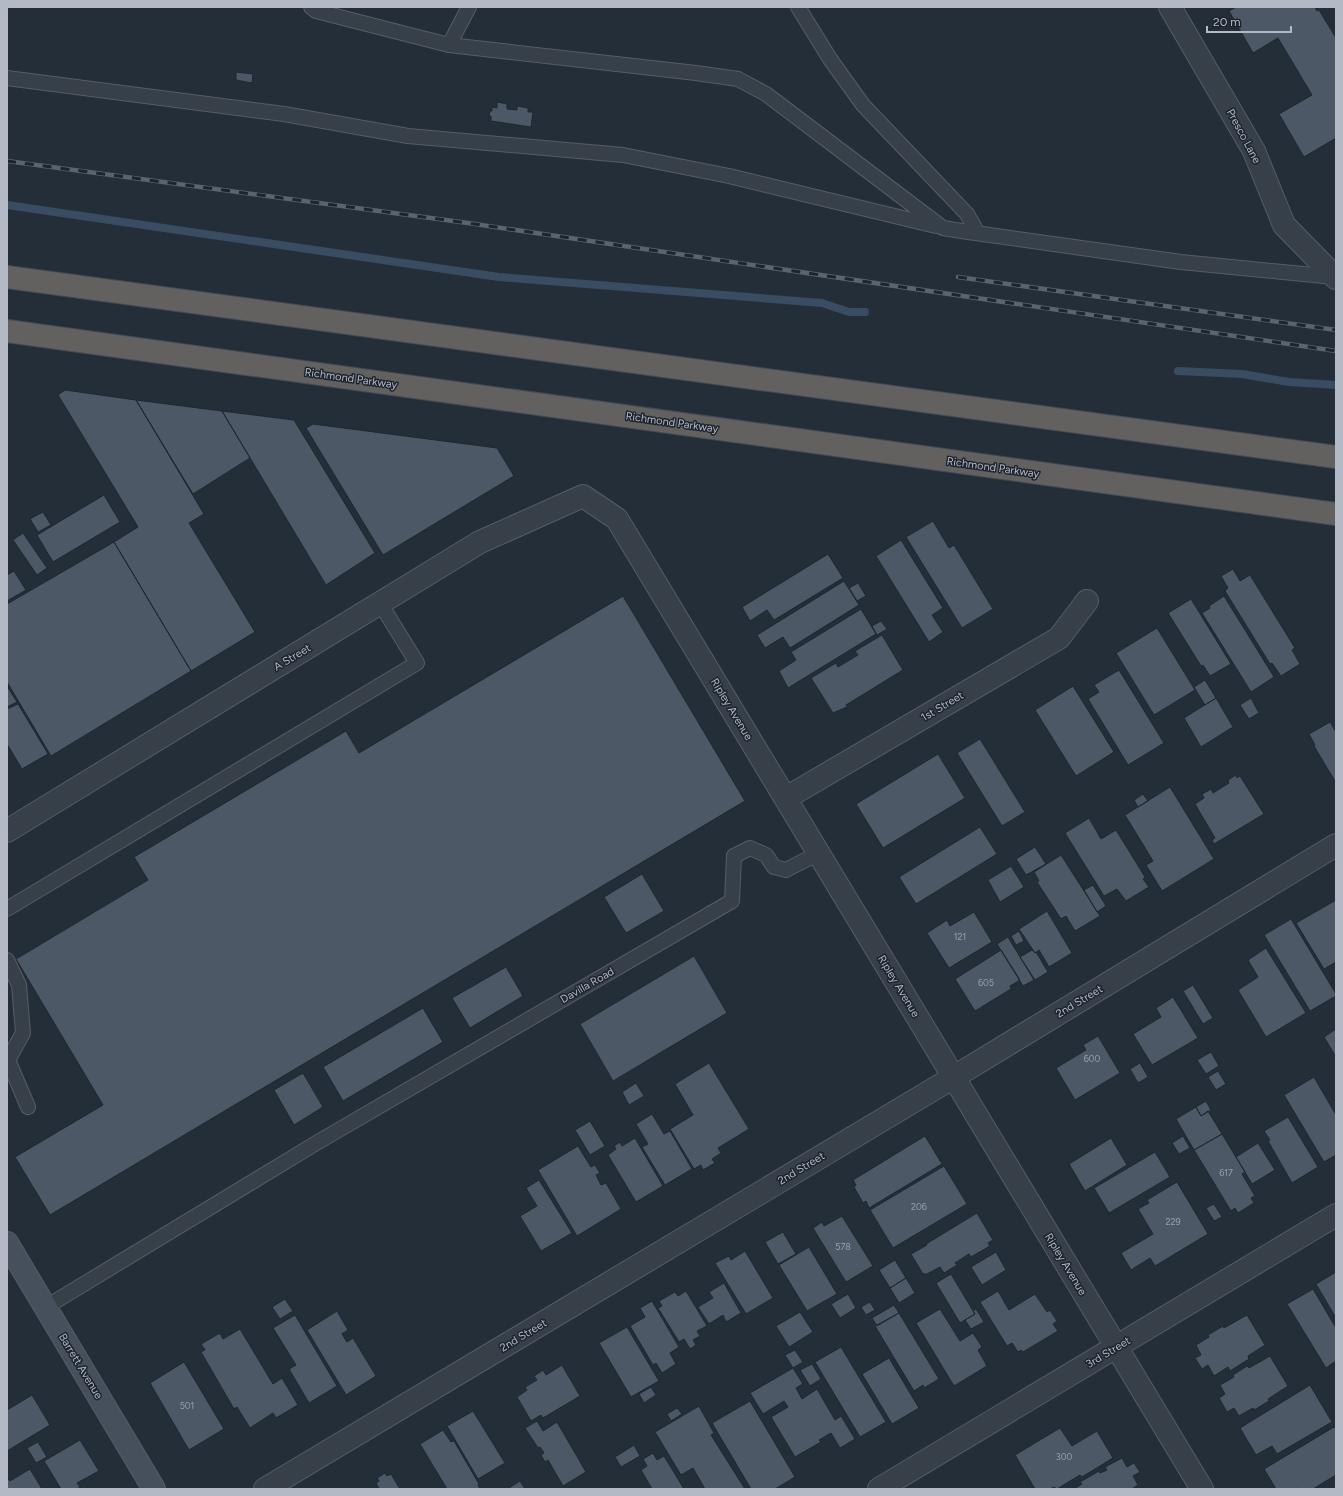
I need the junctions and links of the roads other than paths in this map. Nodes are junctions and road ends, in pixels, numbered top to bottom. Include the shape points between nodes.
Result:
1 (311, 7) edge
2 (469, 7) edge
3 (798, 7) edge
4 (1170, 7) edge
5 (449, 45) junction
6 (7, 78) edge
7 (942, 228) junction
8 (968, 232) junction
9 (7, 277) edge
10 (1335, 277) edge
11 (7, 331) edge
12 (1336, 457) edge
13 (583, 496) joint
14 (1336, 514) edge
15 (1087, 601) dead end
16 (380, 603) junction
17 (786, 798) junction
18 (7, 831) edge
19 (1336, 845) edge
20 (819, 853) junction
21 (7, 909) edge
22 (7, 960) edge
23 (954, 1077) junction
24 (28, 1107) dead end
25 (1336, 1215) edge
26 (7, 1244) edge
27 (46, 1307) junction
28 (1116, 1347) junction
29 (154, 1489) edge
30 (265, 1489) edge
31 (879, 1489) edge
32 (1202, 1489) edge

1 - 5 lane via 316,11
2 - 5 lane
3 - 8 lane via 830,59 863,105 967,214 975,228
4 - 10 street, Presco Lane via 1254,151 1284,225
5 - 7 lane via 738,79 766,94
6 - 7 lane via 284,114 408,136 623,155 729,176
7 - 8 lane
8 - 10 lane via 1181,262
9 - 12 highway
11 - 14 highway, Richmond Parkway
13 - 16 street, A Street via 480,542
13 - 17 street, Ripley Avenue via 617,519
15 - 17 street, 1st Street via 1059,638
16 - 18 street, A Street
16 - 21 lane via 416,662
17 - 20 street, Ripley Avenue
19 - 23 street, 2nd Street
20 - 23 street, Ripley Avenue
20 - 27 lane, Davilla Road via 786,870 774,867 766,855 750,848 734,856 732,901 318,1142
22 - 24 lane via 19,985 23,1033 8,1060
23 - 28 street, Ripley Avenue
23 - 30 street, 2nd Street
25 - 28 street, 3rd Street
26 - 27 main road, Barrett Avenue
27 - 29 main road, Barrett Avenue
28 - 31 street, 3rd Street
28 - 32 street, Ripley Avenue

